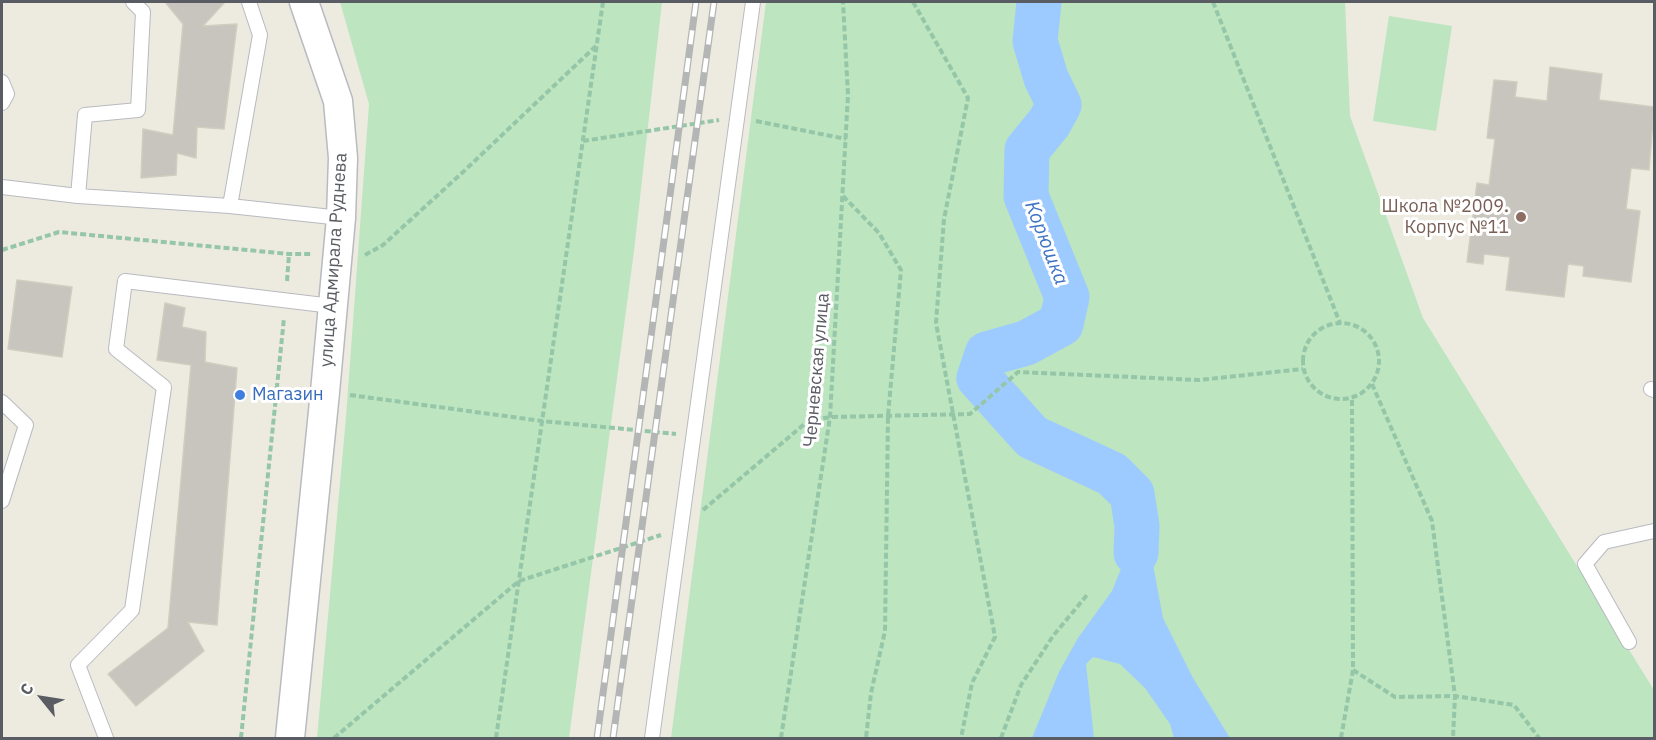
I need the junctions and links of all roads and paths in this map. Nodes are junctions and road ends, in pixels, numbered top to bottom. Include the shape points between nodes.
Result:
1 (133, 2) edge
2 (249, 2) edge
3 (303, 2) edge
4 (603, 2) edge
5 (753, 2) edge
6 (843, 2) edge
7 (913, 2) edge
8 (1213, 2) edge
9 (2, 82) edge
10 (2, 103) edge
11 (2, 187) edge
12 (843, 195) junction
13 (78, 196) junction
14 (231, 206) junction
15 (341, 218) junction
16 (289, 254) dead end
17 (285, 302) junction
18 (332, 306) junction
19 (1340, 323) junction
20 (1303, 369) junction
21 (1372, 384) junction
22 (325, 392) junction
23 (1352, 398) junction
24 (2, 402) edge
25 (954, 415) junction
26 (888, 416) junction
27 (830, 417) junction
28 (542, 421) junction
29 (694, 435) junction
30 (2, 501) edge
31 (681, 528) junction
32 (1654, 531) edge
33 (519, 581) junction
34 (1087, 595) dead end
35 (1629, 642) dead end
36 (1353, 670) junction
37 (1455, 696) junction
38 (106, 738) edge
39 (241, 738) edge
40 (290, 738) edge
41 (334, 738) edge
42 (496, 738) edge
43 (652, 738) edge
44 (781, 738) edge
45 (866, 738) edge
46 (961, 738) edge
47 (1001, 738) edge
48 (1341, 738) edge
49 (1453, 738) edge
50 (1539, 738) edge

1 - 13 lane via 143,12 138,110 85,115
2 - 14 lane via 260,35
3 - 15 street, улица Адмирала Руднева via 338,101 343,158
4 - 28 path
5 - 29 lane
6 - 12 path, Черневская улица via 848,95
7 - 25 path via 968,99 944,219 936,322
8 - 19 path
9 - 10 lane via 7,94
11 - 13 lane
12 - 26 path via 879,233 901,270
12 - 27 path, Черневская улица
13 - 14 lane
14 - 15 lane
15 - 18 street, улица Адмирала Руднева
16 - 17 path
17 - 18 lane
17 - 38 lane via 125,281 116,349 164,387 132,610 78,665
17 - 39 path
18 - 22 street, улица Адмирала Руднева
19 - 20 path via 1316,332 1305,349
19 - 21 path via 1353,325 1372,339 1379,361
20 - 23 path via 1308,381 1321,393 1338,399
20 - 25 path via 1199,380 1018,372 970,414
21 - 23 path
21 - 37 path via 1432,521
22 - 28 path
22 - 40 street, улица Адмирала Руднева
23 - 36 path
24 - 30 lane via 26,425
25 - 26 path
25 - 46 path via 995,637 972,683
26 - 27 path
26 - 45 path via 885,631
27 - 31 path via 808,421
27 - 44 path, Черневская улица
28 - 29 path
28 - 33 path
29 - 31 lane
31 - 33 path
31 - 43 lane
32 - 35 lane via 1604,542 1585,564
33 - 41 path
33 - 42 path
34 - 47 path via 1053,636 1021,685
36 - 37 path via 1395,697
36 - 48 path
37 - 49 path
37 - 50 path via 1514,705

